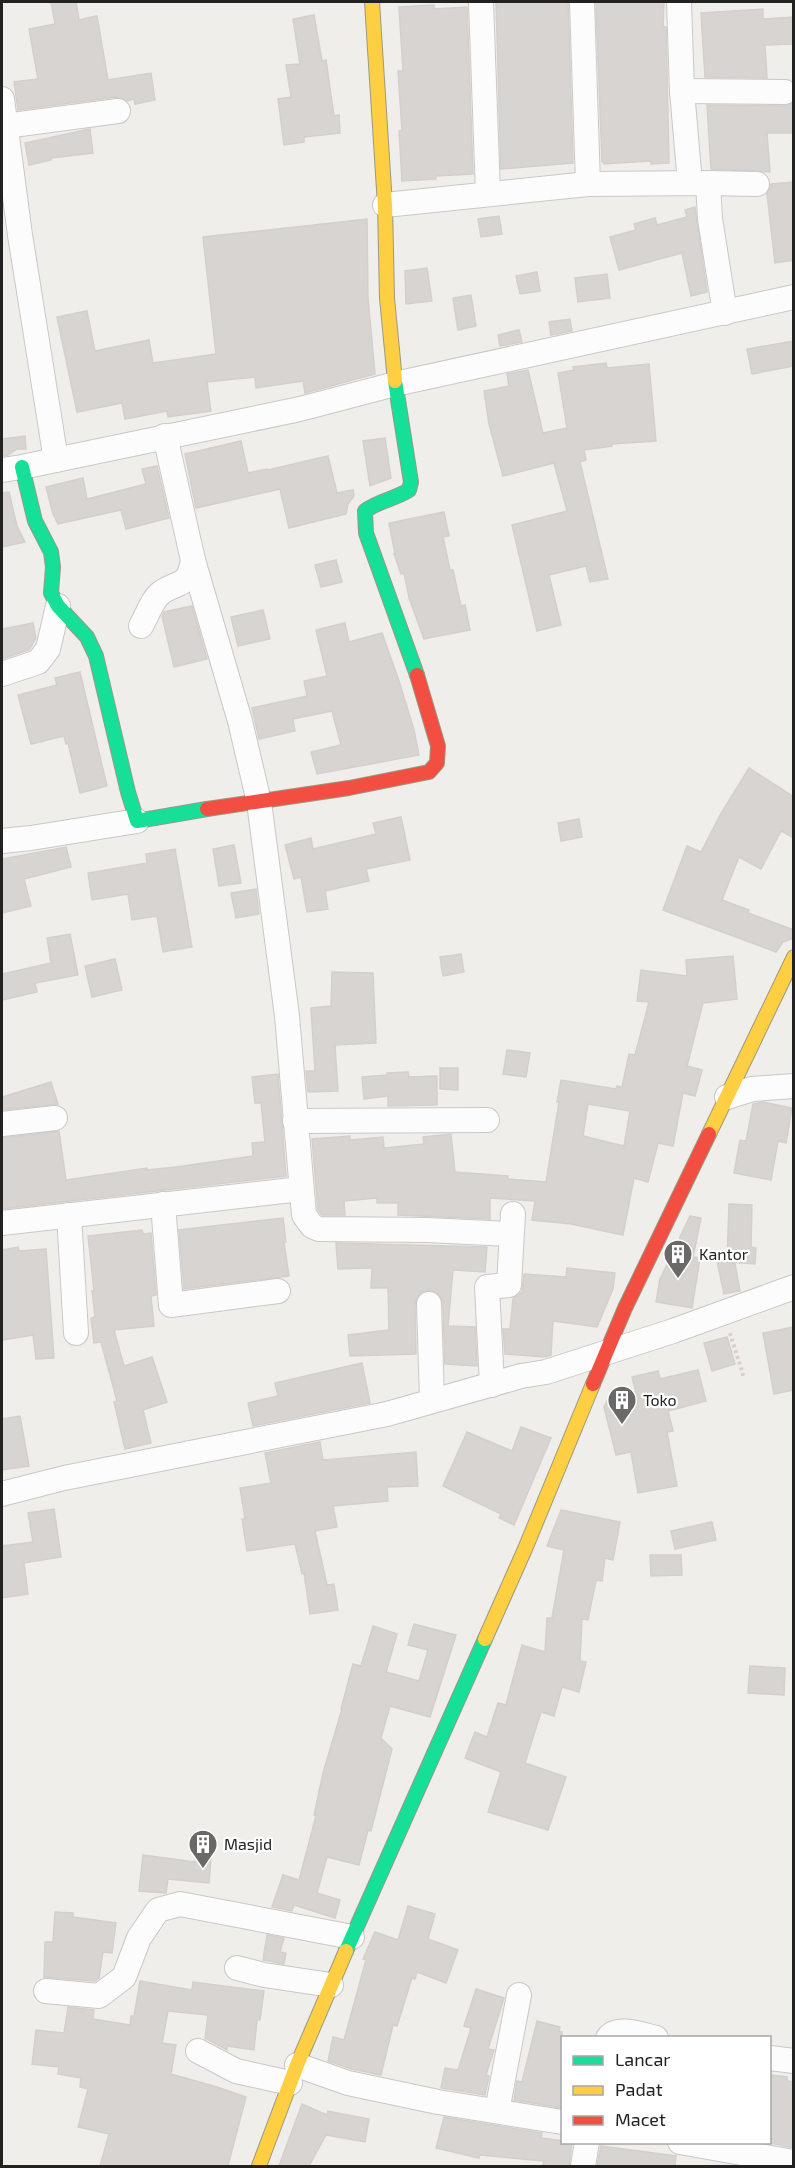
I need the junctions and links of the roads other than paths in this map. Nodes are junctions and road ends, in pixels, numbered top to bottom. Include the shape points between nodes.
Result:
1 (372, 2) edge
2 (481, 2) edge
3 (582, 2) edge
4 (679, 2) edge
5 (682, 91) junction
6 (785, 92) dead end
7 (2, 99) edge
8 (118, 111) dead end
9 (5, 126) junction
10 (5, 160) edge
11 (699, 183) junction
12 (588, 184) junction
13 (757, 184) dead end
14 (488, 193) junction
15 (385, 205) junction
16 (12, 253) edge
17 (794, 297) edge
18 (725, 313) junction
19 (395, 384) junction
20 (165, 436) junction
21 (56, 460) junction
22 (12, 469) edge
23 (193, 560) junction
24 (58, 606) junction
25 (141, 626) dead end
26 (2, 674) edge
27 (259, 801) junction
28 (137, 821) junction
29 (2, 841) edge
30 (794, 957) edge
31 (794, 1086) edge
32 (727, 1097) junction
33 (56, 1118) dead end
34 (487, 1120) dead end
35 (295, 1121) junction
36 (2, 1125) edge
37 (301, 1189) junction
38 (163, 1204) junction
39 (69, 1215) junction
40 (2, 1224) edge
41 (794, 1287) edge
42 (278, 1291) dead end
43 (630, 1298) junction
44 (429, 1304) dead end
45 (673, 1331) junction
46 (76, 1334) dead end
47 (606, 1353) junction
48 (492, 1385) junction
49 (432, 1400) junction
50 (2, 1494) edge
51 (352, 1937) junction
52 (237, 1968) dead end
53 (331, 1985) junction
54 (46, 1991) dead end
55 (519, 1995) dead end
56 (609, 2036) edge
57 (650, 2036) edge
58 (198, 2051) dead end
59 (771, 2058) edge
60 (794, 2061) edge
61 (294, 2074) junction
62 (497, 2111) junction
63 (561, 2122) edge
64 (587, 2144) edge
65 (690, 2144) edge
66 (793, 2164) edge
67 (259, 2166) edge
68 (583, 2166) edge

1 - 15 street
2 - 14 street
3 - 12 street
4 - 5 street
5 - 6 street
5 - 11 street
7 - 9 street
8 - 9 street
9 - 10 street
10 - 16 street
11 - 12 street
11 - 13 street
11 - 18 street via 710,219
12 - 14 street
14 - 15 street
15 - 19 street via 387,298
16 - 21 street
17 - 18 street
18 - 19 street
19 - 20 street via 300,409
19 - 27 street via 411,482 403,494 370,506 364,511 364,519 438,746 436,764 429,772 410,776
20 - 21 street
20 - 23 street
21 - 22 street
22 - 24 street via 51,552 51,593
23 - 25 street via 189,576 160,593
23 - 27 street
24 - 26 street via 48,649 38,662
24 - 28 street via 87,637 96,656
27 - 28 street
27 - 35 street via 287,1016
28 - 29 street
30 - 32 street
31 - 32 street via 752,1089
32 - 43 street
33 - 36 street
34 - 35 street
35 - 37 street
37 - 38 street
37 - 48 street via 304,1215 319,1229 416,1230 512,1224 509,1285 487,1287
38 - 39 street
38 - 42 street via 171,1305
39 - 40 street
39 - 46 street
41 - 45 street
43 - 45 street via 635,1314 645,1326
43 - 47 street
44 - 49 street
45 - 47 street
47 - 48 street
47 - 51 street via 525,1549
48 - 49 street
49 - 50 street via 387,1414 64,1478
51 - 53 street
51 - 54 street via 180,1904 158,1910 139,1938 124,1977 99,1996
52 - 53 street
53 - 61 street
55 - 62 street
56 - 57 street via 618,2031
58 - 61 street via 236,2072
59 - 60 street
61 - 62 street
61 - 67 street
62 - 63 street
64 - 68 street
65 - 66 street

